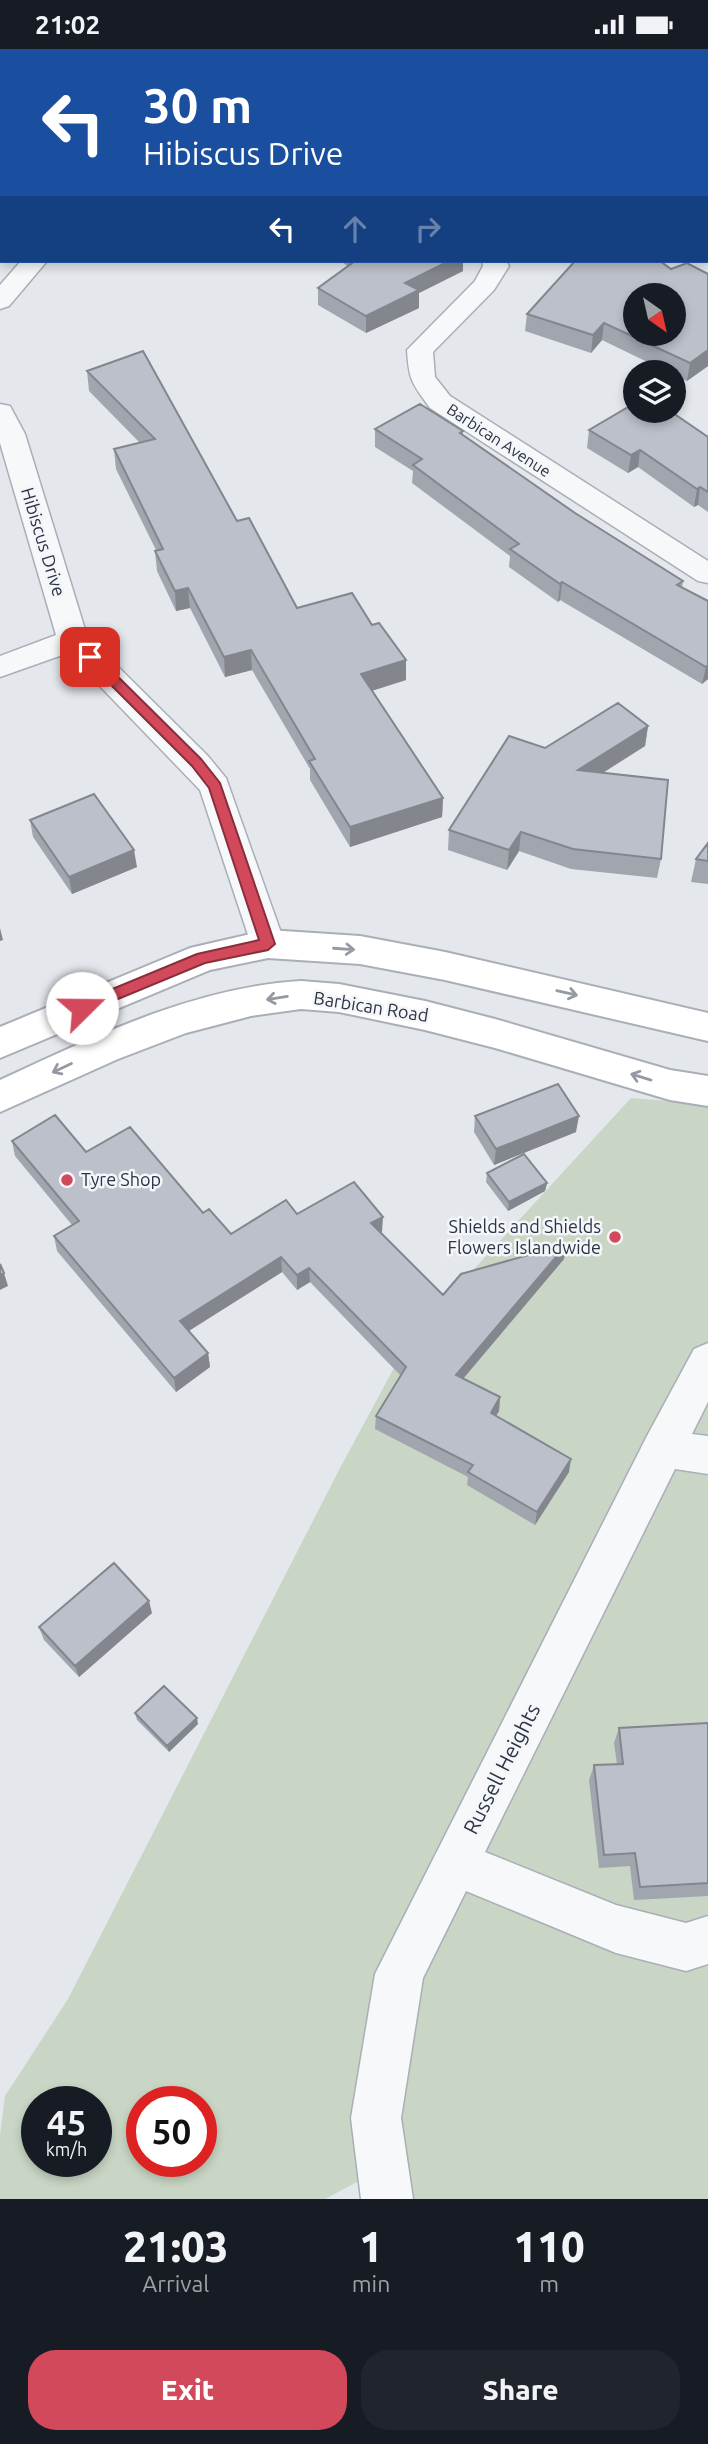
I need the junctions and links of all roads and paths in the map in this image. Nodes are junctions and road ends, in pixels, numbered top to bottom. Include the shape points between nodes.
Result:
1 (32, 263) edge
2 (495, 263) edge
3 (0, 300) edge
4 (0, 412) edge
5 (708, 574) edge
6 (73, 639) junction
7 (0, 667) edge
8 (268, 944) junction
9 (708, 1027) edge
10 (0, 1042) edge
11 (708, 1091) edge
12 (0, 1097) edge
13 (708, 1361) edge
14 (662, 1449) junction
15 (708, 1455) edge
16 (455, 1863) junction
17 (708, 1940) edge
18 (387, 2199) edge

1 - 3 street
2 - 5 street, Barbican Avenue via 485,285 420,350 422,378 440,402
4 - 6 street, Hibiscus Drive via 11,434
6 - 7 street
6 - 8 street, Hibiscus Drive via 215,786
8 -> 9 main road via 360,950 445,966
8 - 10 main road via 203,958
11 -> 12 main road, Barbican Road via 670,1085 437,1017 346,999 291,996 232,1006 138,1033
13 - 14 street, Russell Heights
14 - 15 street
14 - 16 street, Russell Heights
16 - 17 street via 616,1929 686,1947
16 - 18 street, Russell Heights via 399,1974 376,2117

